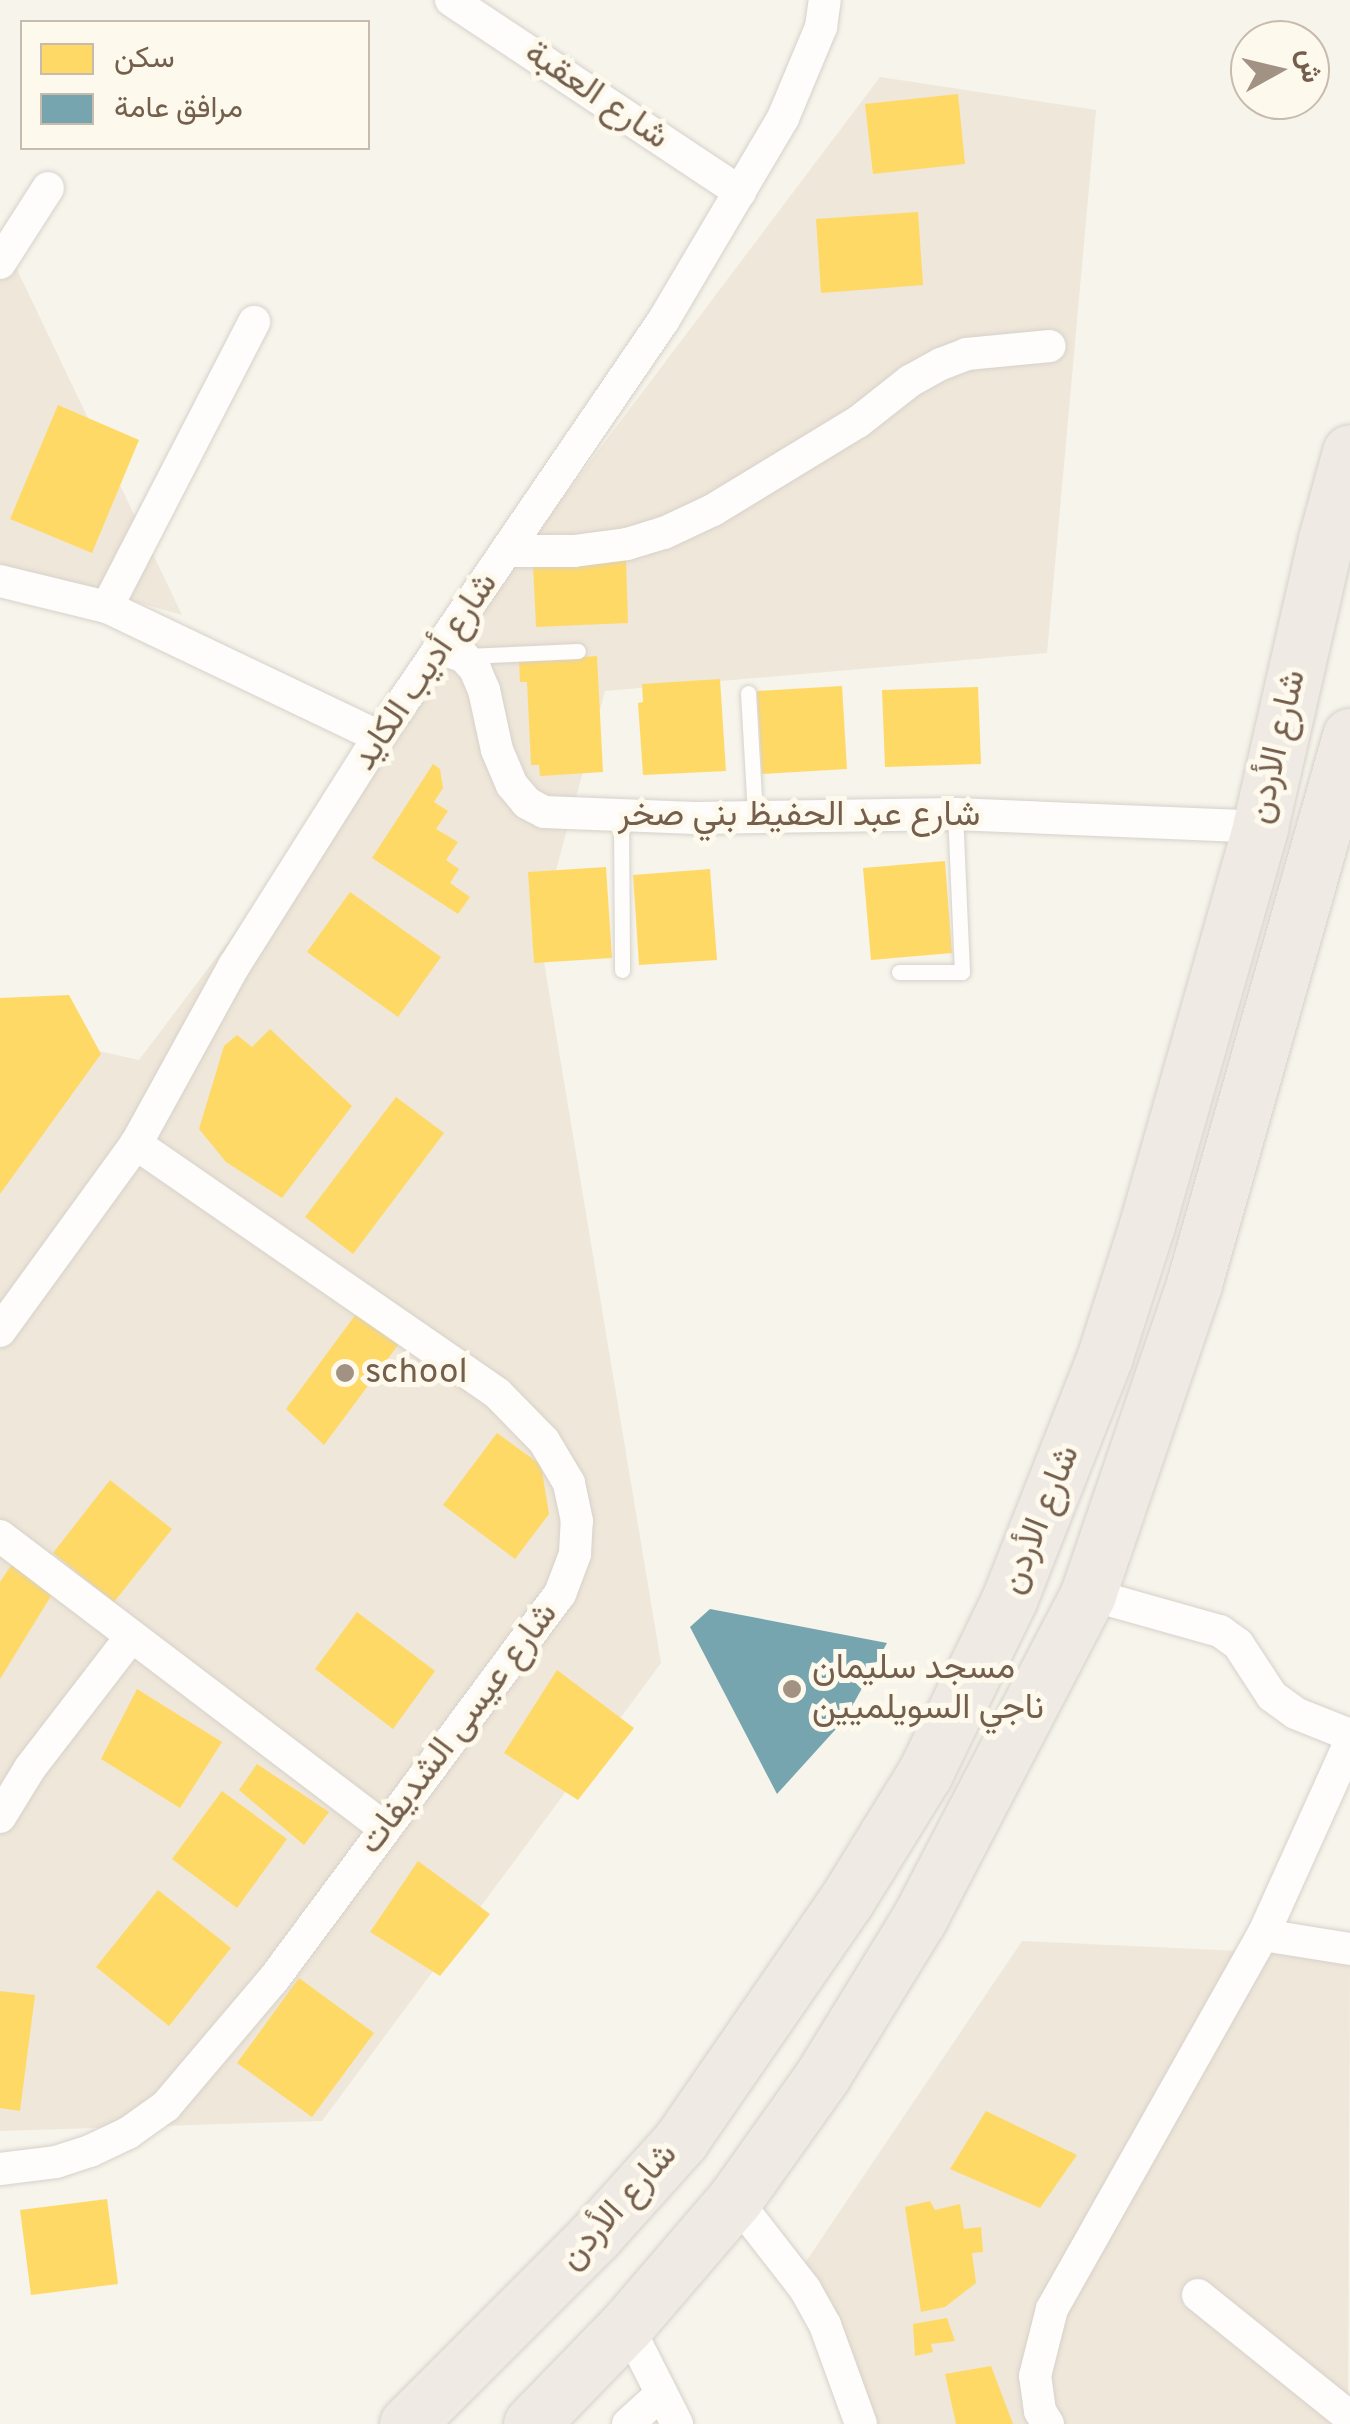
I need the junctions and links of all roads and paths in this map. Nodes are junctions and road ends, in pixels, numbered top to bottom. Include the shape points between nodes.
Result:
1 (825, 0) edge
2 (460, 2) edge
3 (48, 188) dead end
4 (740, 192) junction
5 (0, 263) edge
6 (254, 322) dead end
7 (1050, 346) dead end
8 (1350, 452) edge
9 (509, 551) junction
10 (0, 581) edge
11 (107, 607) junction
12 (578, 651) dead end
13 (452, 653) junction
14 (748, 693) dead end
15 (1350, 736) edge
16 (379, 738) junction
17 (1343, 797) edge
18 (955, 814) junction
19 (755, 815) junction
20 (621, 817) junction
21 (1260, 827) junction
22 (622, 970) dead end
23 (899, 972) dead end
24 (136, 1144) junction
25 (0, 1331) edge
26 (0, 1536) edge
27 (1088, 1594) junction
28 (131, 1637) junction
29 (1350, 1739) edge
30 (0, 1817) edge
31 (384, 1828) junction
32 (1263, 1936) junction
33 (1350, 1949) edge
34 (0, 2169) edge
35 (735, 2199) junction
36 (1198, 2295) dead end
37 (627, 2326) junction
38 (661, 2394) junction
39 (1350, 2417) edge
40 (407, 2424) edge
41 (530, 2424) edge
42 (628, 2424) edge
43 (678, 2424) edge
44 (861, 2424) edge
45 (1048, 2424) edge

1 - 4 street, شارع أديب الكايد via 805,72
2 - 4 street, شارع العقبة
3 - 5 street
4 - 9 street, شارع أديب الكايد via 663,321
6 - 11 street
7 - 9 street via 967,354 940,364 730,500 664,532 574,552
8 - 21 highway, شارع الأردن
9 - 13 street, شارع أديب الكايد
10 - 11 street
11 - 16 street
12 - 13 lane
13 - 16 street, شارع أديب الكايد
13 - 20 street, شارع عبد الحفيظ بني صخر via 484,690 497,750 527,802 544,812
14 - 19 lane
15 - 17 highway, شارع الأردن
16 - 24 street, شارع أديب الكايد via 234,966
17 - 27 highway, شارع الأردن via 1194,1284
18 - 19 street, شارع عبد الحفيظ بني صخر
18 - 21 street, شارع عبد الحفيظ بني صخر
18 - 23 lane via 962,972
19 - 20 street, شارع عبد الحفيظ بني صخر
20 - 22 lane
21 - 40 highway, شارع الأردن via 1105,1356 1009,1600 925,1773 846,1901 681,2140
24 - 25 street, شارع أديب الكايد
24 - 31 street, شارع عيسى الشديفات via 497,1393 544,1441 569,1482 578,1520 575,1554 560,1594
26 - 28 street
27 - 29 street via 1220,1630 1238,1644 1272,1696
27 - 35 highway, شارع الأردن via 919,1918 823,2075
28 - 30 street
28 - 31 street
29 - 32 street
31 - 34 street, شارع عيسى الشديفات via 273,1980 166,2106 90,2151
32 - 33 street
32 - 45 street via 1052,2308 1035,2376
35 - 37 highway, شارع الأردن
35 - 44 street via 805,2289
36 - 39 street
37 - 38 street
37 - 41 highway, شارع الأردن
38 - 42 street
38 - 43 street

